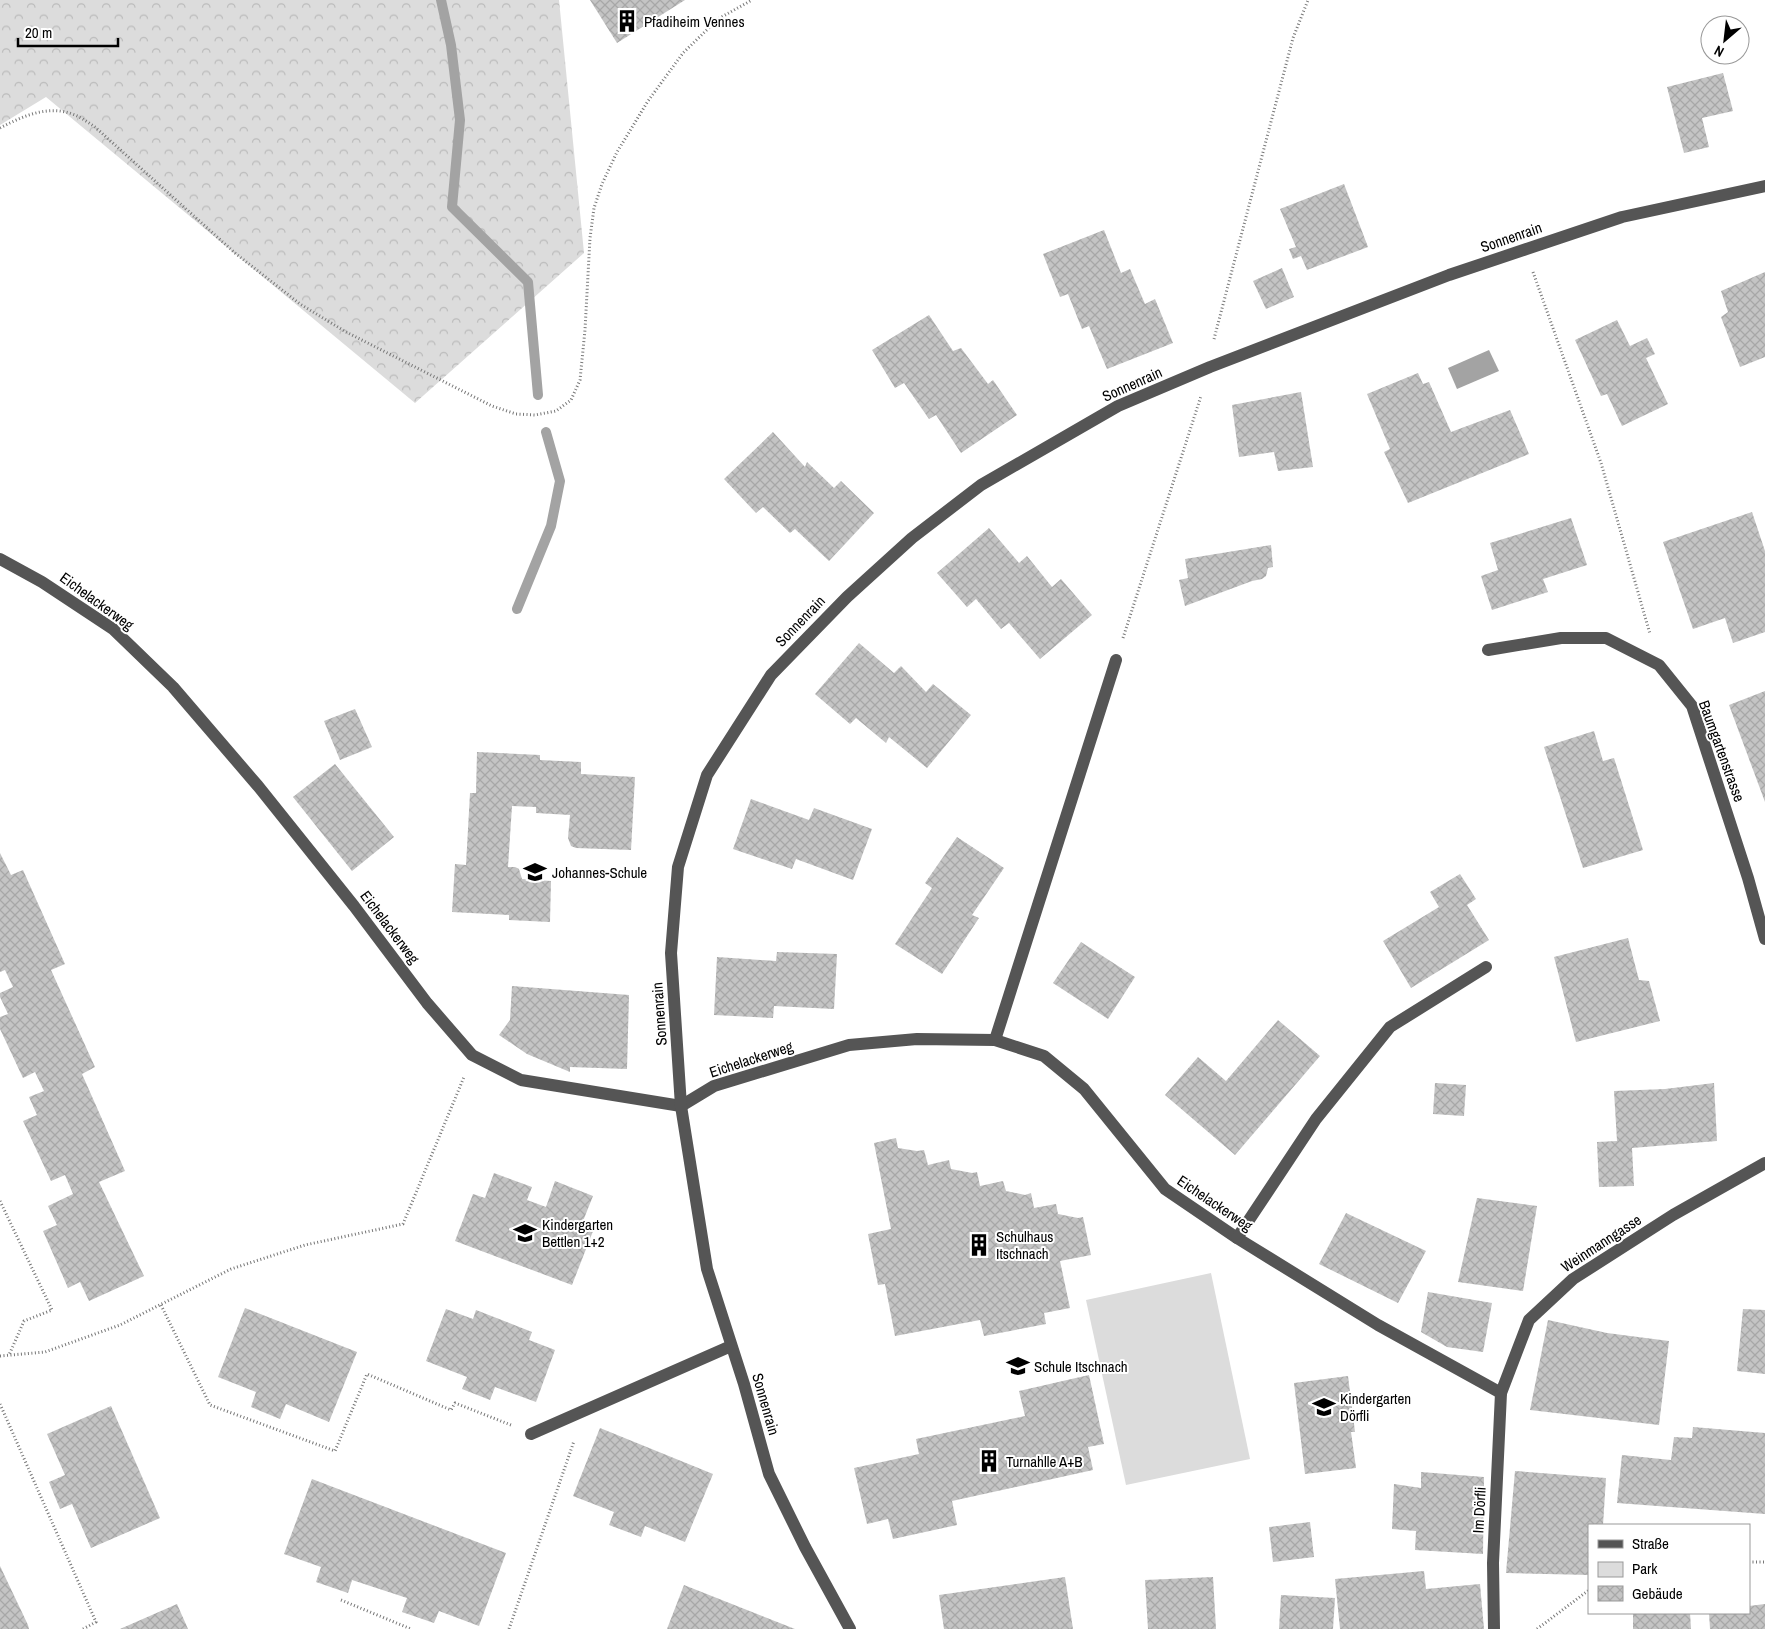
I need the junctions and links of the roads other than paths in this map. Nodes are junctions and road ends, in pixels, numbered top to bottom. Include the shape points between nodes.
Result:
1 (1765, 186) edge
2 (0, 559) edge
3 (1488, 650) dead end
4 (1116, 660) road end
5 (1765, 939) edge
6 (1486, 967) dead end
7 (995, 1040) junction
8 (681, 1106) junction
9 (1765, 1162) edge
10 (1237, 1238) junction
11 (731, 1346) junction
12 (1501, 1393) junction
13 (531, 1434) road end
14 (850, 1629) edge
15 (1494, 1629) edge

1 - 8 street, Sonnenrain via 1622,217 1449,275 1210,367 1118,406 981,485 912,538 847,597 771,675 707,775 678,867 671,953
2 - 8 street, Eichelackerweg via 42,582 112,629 173,687 258,786 427,1003 472,1055 521,1080
3 - 5 street, Baumgartenstrasse via 1561,638 1606,638 1659,665 1692,706
4 - 7 street
6 - 10 street via 1390,1027 1316,1119
7 - 8 street, Eichelackerweg via 917,1039 849,1045 714,1086
7 - 10 street, Eichelackerweg via 1044,1056 1084,1089 1165,1189
8 - 11 street, Sonnenrain via 707,1269
9 - 12 street, Weinmanngasse via 1673,1215 1573,1279 1529,1320
10 - 12 street, Eichelackerweg via 1378,1325
11 - 13 street
11 - 14 street, Sonnenrain via 769,1474
12 - 15 street, Im Dörfli via 1492,1563

